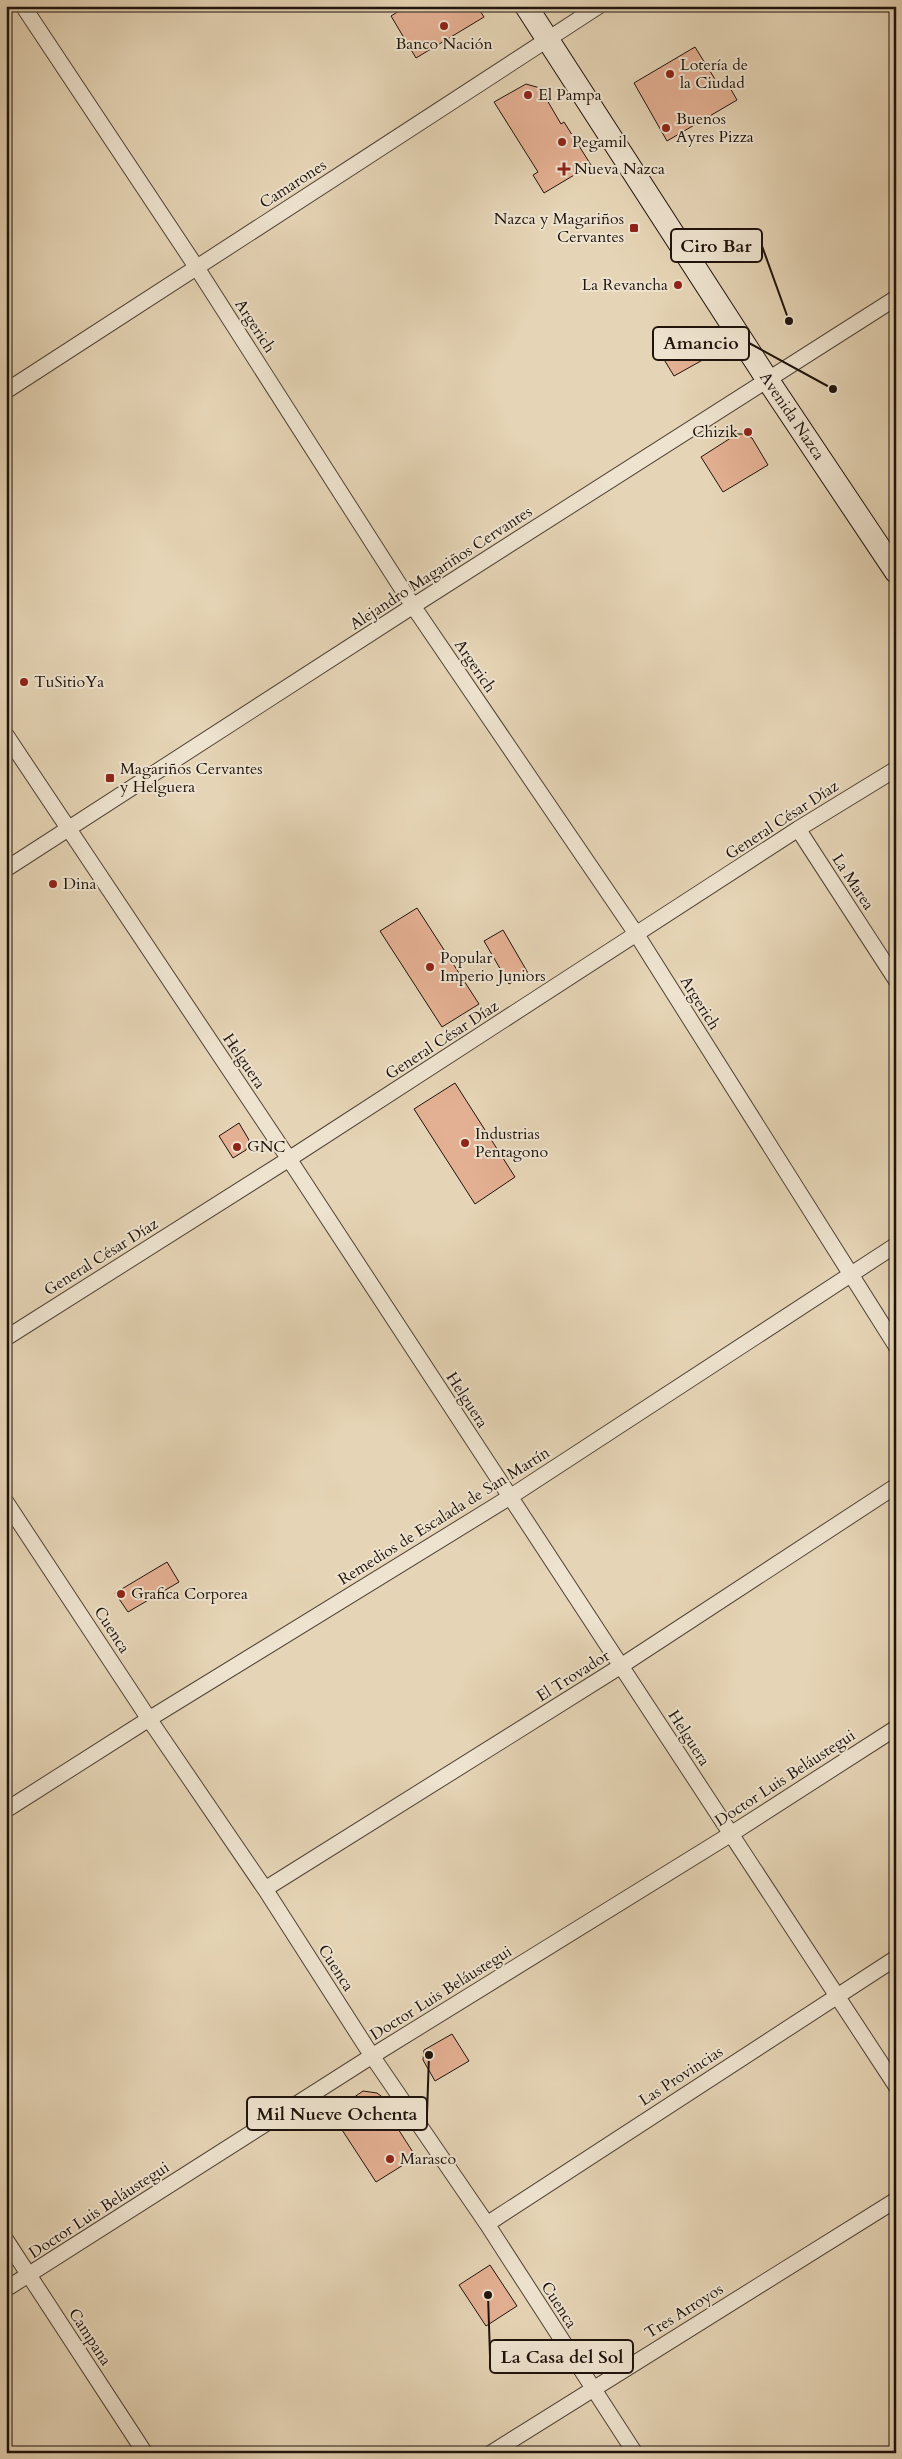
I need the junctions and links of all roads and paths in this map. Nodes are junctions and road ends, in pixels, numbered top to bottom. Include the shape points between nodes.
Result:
1 (22, 6) edge
2 (526, 6) edge
3 (599, 6) edge
4 (548, 39) junction
5 (197, 268) junction
6 (896, 298) edge
7 (767, 379) junction
8 (6, 390) edge
9 (896, 572) edge
10 (413, 606) junction
11 (6, 735) edge
12 (896, 769) edge
13 (69, 830) junction
14 (798, 830) junction
15 (6, 869) edge
16 (637, 935) junction
17 (896, 980) edge
18 (289, 1159) junction
19 (896, 1245) edge
20 (849, 1275) junction
21 (6, 1338) edge
22 (896, 1346) edge
23 (896, 1486) edge
24 (510, 1497) junction
25 (6, 1502) edge
26 (621, 1666) junction
27 (149, 1719) junction
28 (896, 1728) edge
29 (6, 1810) edge
30 (731, 1834) junction
31 (265, 1889) junction
32 (896, 1958) edge
33 (836, 1995) junction
34 (372, 2056) junction
35 (896, 2086) edge
36 (896, 2200) edge
37 (487, 2224) junction
38 (6, 2240) edge
39 (29, 2275) junction
40 (6, 2289) edge
41 (592, 2389) junction
42 (145, 2453) edge
43 (491, 2453) edge
44 (635, 2453) edge

1 - 5 street, Argerich
2 - 4 main road, Avenida Nazca
3 - 4 street, Camarones
4 - 5 street, Camarones
4 - 7 main road, Avenida Nazca
5 - 8 street, Camarones
5 - 10 street, Argerich
6 - 7 street, Alejandro Magariños Cervantes
7 - 9 main road, Avenida Nazca
7 - 10 street, Alejandro Magariños Cervantes
10 - 13 street, Alejandro Magariños Cervantes
10 - 16 street, Argerich
11 - 13 street, Helguera
12 - 14 street, General César Díaz
13 - 15 street, Alejandro Magariños Cervantes
13 - 18 street, Helguera
14 - 16 street, General César Díaz
14 - 17 street, La Marea
16 - 18 street, General César Díaz
16 - 20 street, Argerich
18 - 21 street, General César Díaz
18 - 24 street, Helguera
19 - 20 street, Remedios de Escalada de San Martín
20 - 22 street, Argerich
20 - 24 street, Remedios de Escalada de San Martín
23 - 26 street, El Trovador
24 - 26 street, Helguera
24 - 27 street, Remedios de Escalada de San Martín
25 - 27 street, Cuenca
26 - 30 street, Helguera
26 - 31 street, El Trovador
27 - 29 street, Remedios de Escalada de San Martín
27 - 31 street, Cuenca
28 - 30 street, Doctor Luis Beláustegui
30 - 33 street, Helguera
30 - 34 street, Doctor Luis Beláustegui
31 - 34 street, Cuenca
32 - 33 street, Las Provincias
33 - 35 street, Helguera
33 - 37 street, Las Provincias
34 - 37 street, Cuenca
34 - 39 street, Doctor Luis Beláustegui
36 - 41 street, Tres Arroyos
37 - 41 street, Cuenca
38 - 39 street, Campana
39 - 40 street, Doctor Luis Beláustegui
39 - 42 street, Campana
41 - 43 street, Tres Arroyos
41 - 44 street, Cuenca

